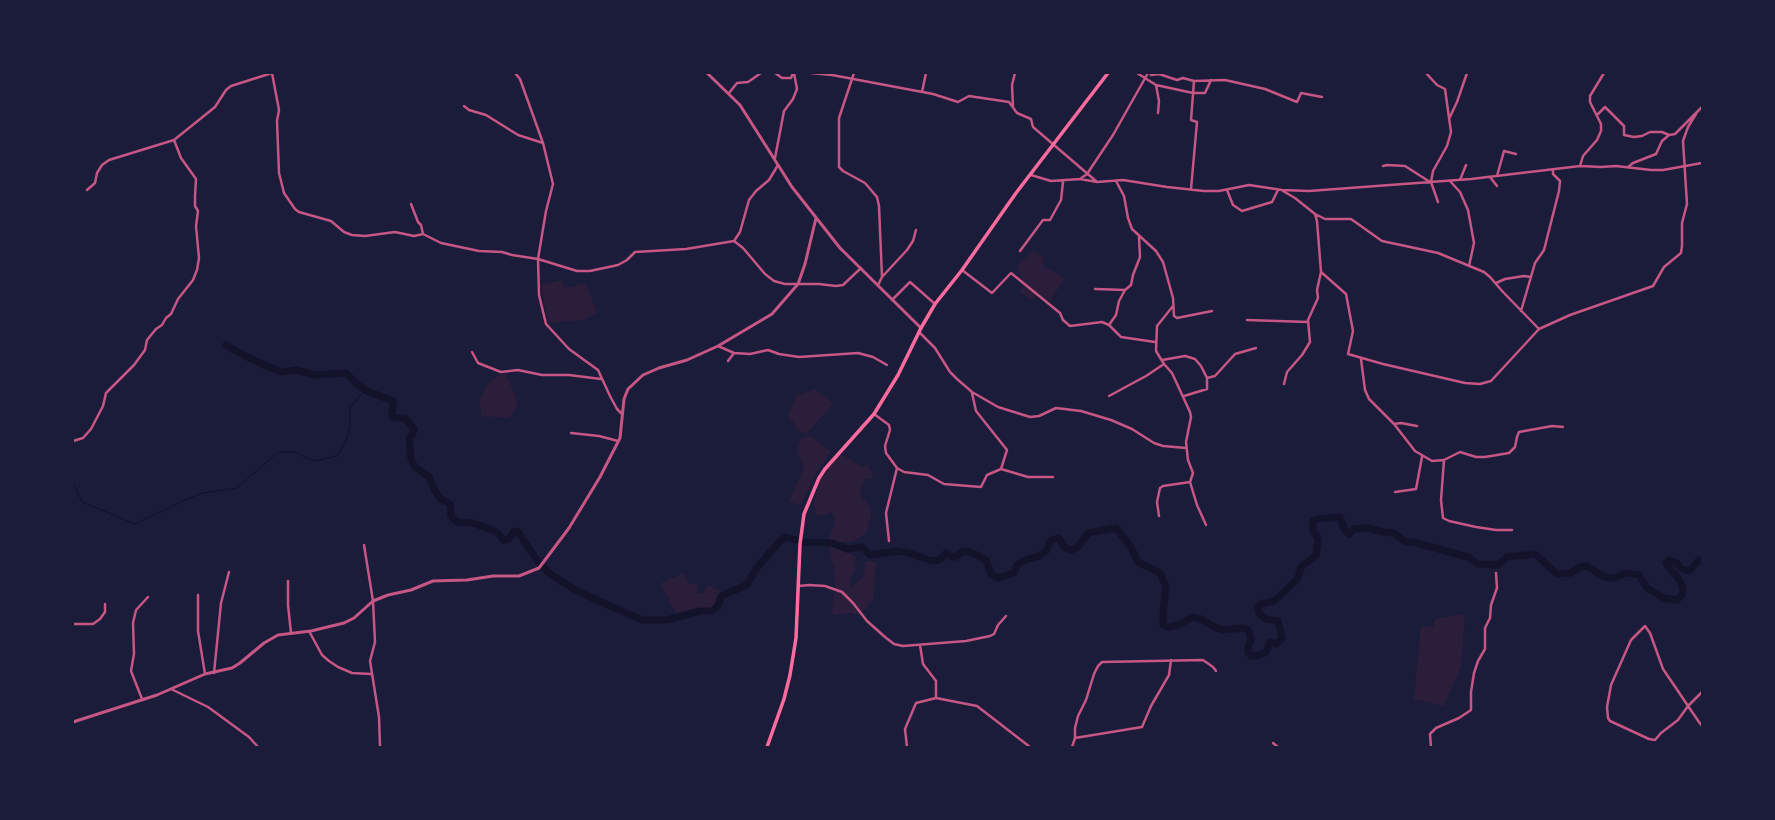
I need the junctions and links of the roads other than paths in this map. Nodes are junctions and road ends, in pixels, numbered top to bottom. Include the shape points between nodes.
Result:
1 (272, 73) edge
2 (515, 73) edge
3 (707, 73) edge
4 (761, 73) edge
5 (775, 73) edge
6 (794, 73) edge
7 (811, 73) edge
8 (854, 73) edge
9 (926, 73) edge
10 (1015, 73) edge
11 (1108, 73) edge
12 (1137, 73) edge
13 (1149, 73) edge
14 (1426, 73) edge
15 (1467, 73) edge
16 (1604, 73) edge
17 (1145, 78) junction
18 (852, 79) junction
19 (1211, 80) junction
20 (1194, 81) junction
21 (1156, 85) junction
22 (922, 92) junction
23 (729, 93) junction
24 (1193, 93) junction
25 (1322, 97) dead end
26 (464, 106) dead end
27 (1013, 107) junction
28 (1702, 107) edge
29 (1158, 113) dead end
30 (1597, 114) junction
31 (1696, 114) junction
32 (1449, 119) junction
33 (1669, 135) junction
34 (174, 140) junction
35 (543, 143) junction
36 (1054, 143) junction
37 (1516, 154) dead end
38 (774, 158) junction
39 (1702, 163) edge
40 (778, 165) junction
41 (1466, 165) dead end
42 (1383, 166) dead end
43 (1580, 166) junction
44 (1684, 166) junction
45 (1627, 167) junction
46 (1553, 170) junction
47 (1087, 174) junction
48 (1031, 175) junction
49 (1497, 176) junction
50 (1490, 177) junction
51 (1080, 179) junction
52 (1459, 180) junction
53 (1116, 181) junction
54 (1450, 181) junction
55 (1063, 182) junction
56 (1097, 182) junction
57 (1431, 182) junction
58 (1497, 186) dead end
59 (1191, 189) junction
60 (87, 190) dead end
61 (1227, 190) junction
62 (1278, 190) junction
63 (1282, 190) junction
64 (1438, 202) dead end
65 (411, 204) dead end
66 (1315, 214) junction
67 (816, 218) junction
68 (916, 230) dead end
69 (423, 234) junction
70 (1139, 236) junction
71 (734, 241) junction
72 (1020, 251) dead end
73 (538, 259) junction
74 (1469, 266) junction
75 (861, 268) junction
76 (962, 270) junction
77 (1321, 272) junction
78 (882, 277) junction
79 (1531, 277) junction
80 (1496, 283) junction
81 (798, 284) junction
82 (878, 285) junction
83 (1095, 289) dead end
84 (1125, 290) junction
85 (892, 300) junction
86 (935, 304) junction
87 (1173, 306) junction
88 (1212, 310) dead end
89 (1521, 311) junction
90 (1247, 320) dead end
91 (1308, 322) junction
92 (1109, 325) junction
93 (921, 328) junction
94 (1539, 329) junction
95 (919, 332) junction
96 (1155, 342) junction
97 (718, 346) junction
98 (1256, 348) dead end
99 (472, 352) dead end
100 (734, 352) junction
101 (1361, 359) junction
102 (1162, 360) junction
103 (728, 361) dead end
104 (1164, 364) junction
105 (887, 365) dead end
106 (1207, 378) junction
107 (601, 379) junction
108 (1284, 384) dead end
109 (972, 392) junction
110 (1109, 396) dead end
111 (1184, 396) junction
112 (622, 414) junction
113 (874, 414) junction
114 (1394, 424) junction
115 (1417, 426) dead end
116 (1563, 427) dead end
117 (571, 433) dead end
118 (73, 441) edge
119 (618, 441) junction
120 (1186, 448) junction
121 (1422, 457) junction
122 (1444, 460) junction
123 (897, 468) junction
124 (1001, 469) junction
125 (1052, 477) dead end
126 (1190, 482) junction
127 (1395, 492) dead end
128 (1159, 516) dead end
129 (1206, 525) dead end
130 (1512, 530) dead end
131 (889, 541) dead end
132 (364, 545) dead end
133 (229, 572) dead end
134 (1496, 573) dead end
135 (288, 581) dead end
136 (798, 586) junction
137 (198, 595) dead end
138 (148, 597) dead end
139 (373, 600) junction
140 (105, 604) dead end
141 (1006, 616) dead end
142 (73, 624) edge
143 (309, 631) junction
144 (291, 633) junction
145 (920, 644) junction
146 (1171, 660) junction
147 (1216, 671) dead end
148 (214, 673) junction
149 (205, 674) junction
150 (371, 674) junction
151 (171, 689) junction
152 (1702, 692) edge
153 (936, 698) junction
154 (142, 699) junction
155 (1688, 706) junction
156 (73, 722) edge
157 (1702, 726) edge
158 (1075, 738) junction
159 (1273, 743) dead end
160 (258, 747) edge
161 (380, 747) edge
162 (767, 747) edge
163 (907, 747) edge
164 (1030, 747) edge
165 (1072, 747) edge
166 (1278, 747) edge
167 (1430, 747) edge

1 - 34 street via 226,90 215,108
1 - 69 street via 279,110 279,173 284,193 295,209 331,221 352,235 395,232 414,236
2 - 35 street via 520,79
3 - 23 street
4 - 23 street via 748,82 737,83
5 - 6 street via 782,78 791,78
6 - 38 street via 797,89 793,100 784,111
7 - 18 street
8 - 18 street
9 - 22 street
10 - 27 street via 1012,84
11 - 36 main road
12 - 17 street
13 - 17 street
13 - 20 street via 1176,80 1183,78
14 - 32 street via 1437,85 1445,89
15 - 32 street via 1458,102
16 - 30 street via 1590,96 1590,102
17 - 21 street
17 - 47 street via 1113,135
18 - 22 street
18 - 78 street via 839,118 839,167 872,189 877,197
19 - 20 street
19 - 24 street via 1205,93
19 - 25 street via 1224,80 1266,89 1297,102 1301,93
20 - 24 street
21 - 24 street
21 - 29 street
22 - 27 street via 958,102 969,96 1009,102
23 - 38 street via 740,105
24 - 59 street via 1191,120 1197,122
26 - 35 street via 486,115 518,134
27 - 36 street via 1017,113 1031,119 1033,127
28 - 31 street
30 - 33 street via 1605,107 1624,126 1624,135 1634,137 1650,132
30 - 43 street via 1601,131 1597,140 1583,156
31 - 33 street via 1675,134
31 - 44 street via 1683,141
32 - 57 street via 1451,132 1447,146 1433,171
33 - 45 street via 1662,141 1656,154
34 - 60 street via 109,160 102,165 95,182
34 - 118 street via 181,158 196,179 199,258 197,270 171,314 148,340 145,350 134,365 106,393 103,406 91,429 83,438
35 - 73 street via 553,184
36 - 47 street
36 - 48 main road
37 - 49 street via 1504,151
38 - 40 street
39 - 44 street
40 - 67 street
40 - 71 street via 769,180 749,200 740,232
41 - 52 street
42 - 57 street via 1405,166
43 - 45 street
43 - 46 street
44 - 45 street via 1652,170
44 - 94 street via 1687,204 1682,222 1682,250 1660,271 1653,286 1570,315
46 - 49 street
46 - 79 street via 1553,174 1560,181 1559,191 1544,250 1535,263
47 - 51 street
47 - 56 street
48 - 55 street
48 - 76 main road
49 - 50 street
50 - 52 street
50 - 58 street
51 - 55 street
51 - 56 street
52 - 54 street
53 - 56 street
53 - 59 street
53 - 70 street via 1124,196 1130,225
54 - 57 street
54 - 74 street via 1460,192 1468,210 1474,243
55 - 72 street via 1061,200 1050,220 1043,220
57 - 63 street via 1309,191
57 - 64 street
59 - 61 street
61 - 62 street via 1249,185
61 - 62 street via 1233,205 1242,211 1272,202
62 - 63 street
63 - 66 street
65 - 69 street
66 - 74 street via 1325,219 1351,219 1382,241 1438,253
66 - 77 street
67 - 75 street via 840,248
67 - 81 street
68 - 78 street via 907,250
69 - 73 street via 441,243 458,247
70 - 84 street via 1140,257 1131,285
70 - 87 street via 1163,262
71 - 73 street via 686,249 635,252 618,265 590,271 577,271
71 - 81 street via 774,281
73 - 107 street via 539,295 546,324 569,349 596,368
74 - 80 street via 1484,272
75 - 81 street via 844,285
75 - 82 street
76 - 86 main road
76 - 92 street via 992,293 1011,273 1060,313 1070,326 1097,322
77 - 91 street via 1317,301
77 - 101 street via 1346,294 1353,331 1348,354
78 - 82 street
79 - 80 street via 1524,276
79 - 89 street
80 - 89 street
81 - 97 street via 772,314
82 - 85 street
83 - 84 street
84 - 92 street via 1116,315
85 - 86 street via 910,282
85 - 93 street
86 - 93 main road
87 - 88 street via 1175,318
87 - 96 street via 1157,326
89 - 94 street
90 - 91 street
91 - 108 street via 1310,342 1287,372
92 - 96 street via 1121,337
93 - 95 main road
94 - 101 street via 1490,381 1480,384 1465,383
95 - 109 street via 935,348 950,372
95 - 113 main road
96 - 102 street via 1156,351
97 - 100 street
97 - 112 street via 637,379 625,394
98 - 106 street via 1235,354 1215,376
99 - 107 street via 478,363 501,372 518,370 542,375
100 - 103 street
100 - 105 street via 750,354 768,350 799,357 858,353 873,357
101 - 114 street via 1366,394
102 - 104 street
102 - 106 street via 1179,356 1192,357 1201,366
104 - 110 street
104 - 111 street via 1172,373
106 - 111 street via 1206,390
107 - 112 street
109 - 120 street via 1014,413 1036,416 1056,408 1082,411 1132,429 1154,443
109 - 124 street via 976,411 1007,450
111 - 120 street via 1191,417
112 - 119 street via 622,430
113 - 123 street via 889,425 885,450
113 - 136 main road via 819,478 804,514
114 - 115 street
114 - 121 street
116 - 122 street via 1552,426 1520,432 1516,447 1509,454 1481,457 1460,452
117 - 119 street
119 - 139 street via 569,528 539,568 519,576 433,581
120 - 126 street via 1193,473
121 - 122 street via 1432,461
121 - 127 street via 1416,489
122 - 130 street via 1441,500 1443,518 1496,530
123 - 124 street via 907,473 928,475 944,484 981,487 987,475
123 - 131 street via 886,513
124 - 125 street via 1028,477
126 - 128 street via 1160,488 1157,502
126 - 129 street
132 - 139 street
133 - 148 street via 221,603
134 - 167 street via 1497,588 1485,628 1485,649 1474,673 1471,710 1436,728 1430,734
135 - 144 street via 287,600
136 - 145 street via 820,586 842,592 889,642 903,646
136 - 162 main road via 796,638 790,676
137 - 149 street via 198,631
138 - 154 street via 136,610 133,623 134,654 131,671
139 - 143 street via 354,618 344,623
139 - 150 street via 375,642 370,661
140 - 142 street via 105,612 92,624
141 - 145 street via 993,635 966,641
143 - 144 street
143 - 150 street via 322,655 329,661 352,673
144 - 148 street via 272,638 232,668
145 - 153 street via 923,664 936,681
146 - 147 street via 1203,660
146 - 158 street via 1170,675 1151,706 1142,727
146 - 158 street via 1102,662 1094,674 1078,716
148 - 149 street
149 - 151 street
150 - 161 street via 379,717
151 - 154 street
151 - 160 street via 213,711 249,737
152 - 155 street
153 - 163 street via 916,703 905,729
153 - 164 street via 978,706
154 - 156 street
155 - 155 street via 1663,669 1645,626 1631,640 1611,685 1608,718 1654,740 1678,720
155 - 157 street
158 - 165 street
159 - 166 street

